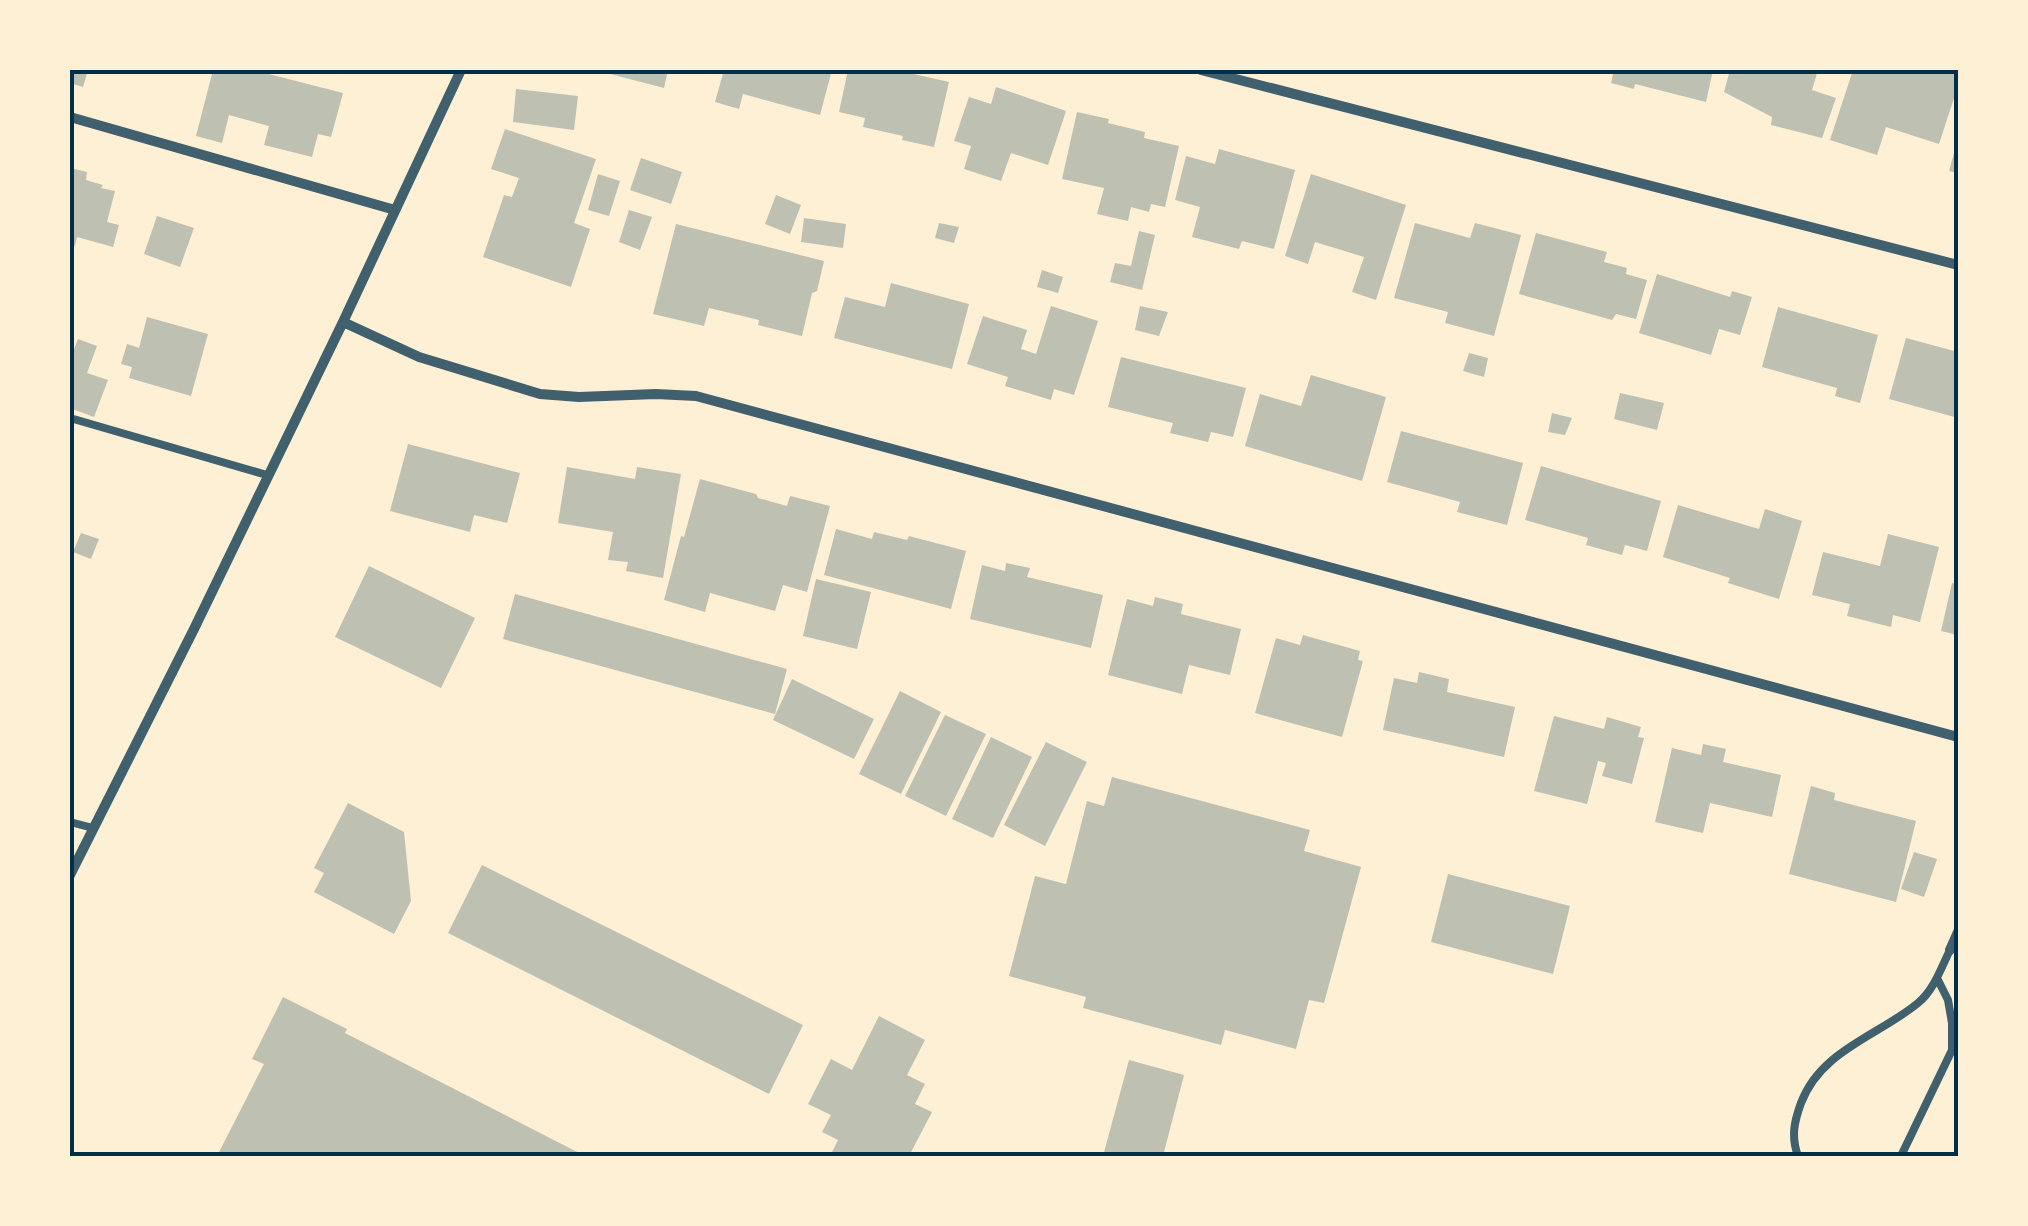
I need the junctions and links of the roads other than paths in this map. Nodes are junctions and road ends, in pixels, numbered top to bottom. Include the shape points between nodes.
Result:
1 (461, 70) edge
2 (1201, 70) edge
3 (70, 117) edge
4 (395, 210) junction
5 (1958, 265) edge
6 (343, 322) junction
7 (70, 418) edge
8 (267, 475) junction
9 (1958, 737) edge
10 (70, 822) edge
11 (94, 828) junction
12 (70, 875) edge
13 (1958, 932) edge
14 (1950, 950) joint
15 (1937, 978) junction
16 (1798, 1156) edge
17 (1901, 1156) edge

1 - 4 street
2 - 5 street
3 - 4 street
4 - 6 street
6 - 8 street
6 - 9 street via 419,357 540,394 696,396
7 - 8 lane
8 - 11 street
10 - 11 lane
11 - 12 street
13 - 14 street
14 - 15 lane
15 - 16 lane via 1918,1003 1820,1072 1794,1122
15 - 17 lane via 1948,1000 1952,1050

